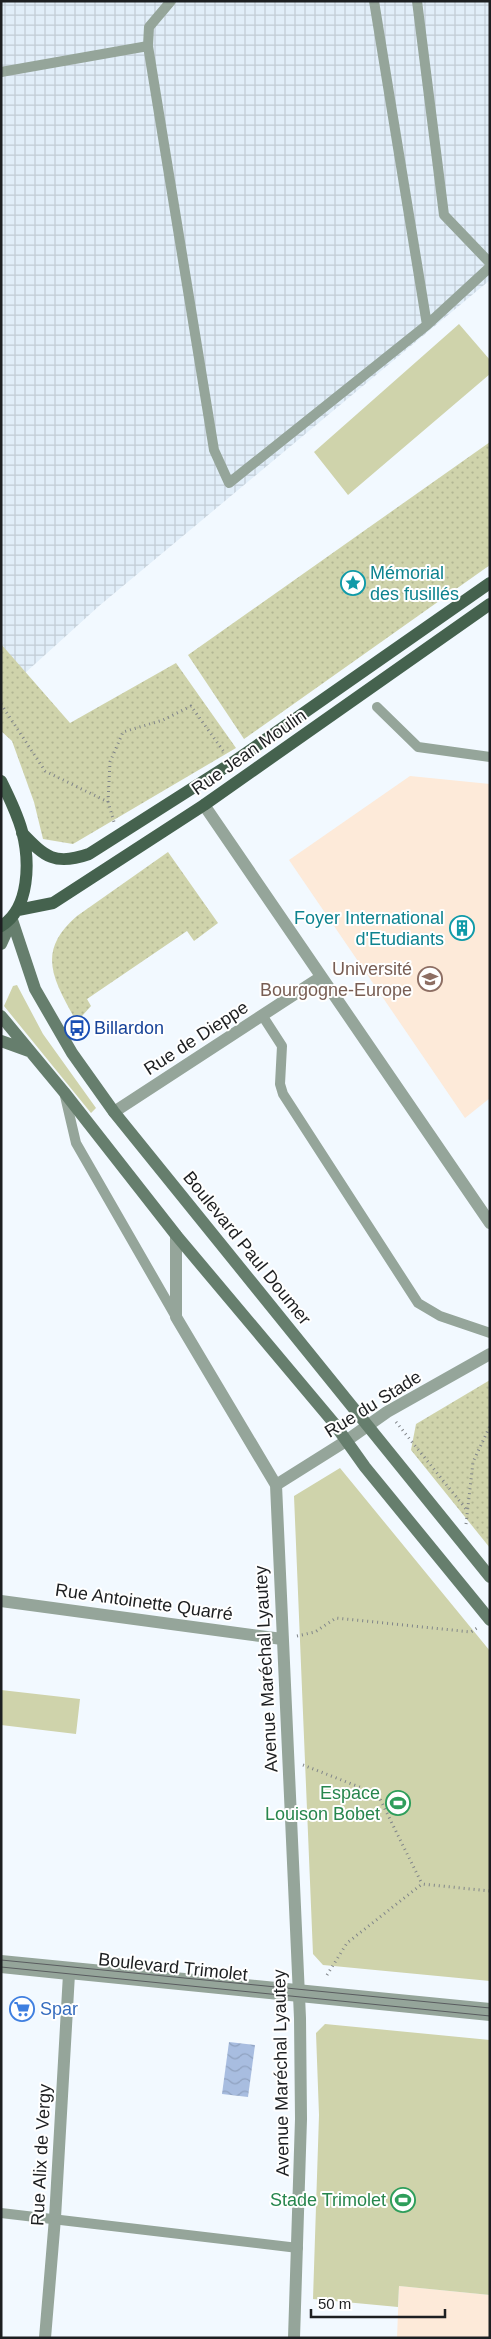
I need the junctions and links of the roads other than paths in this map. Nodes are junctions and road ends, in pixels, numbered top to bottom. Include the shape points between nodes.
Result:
1 (171, 1) edge
2 (374, 1) edge
3 (417, 1) edge
4 (148, 46) junction
5 (1, 72) edge
6 (490, 263) edge
7 (490, 267) edge
8 (427, 324) junction
9 (490, 583) edge
10 (490, 604) edge
11 (377, 707) dead end
12 (490, 757) edge
13 (1, 781) edge
14 (204, 805) junction
15 (22, 833) junction
16 (11, 919) edge
17 (1, 944) edge
18 (321, 977) junction
19 (1, 1016) edge
20 (262, 1016) junction
21 (1, 1041) edge
22 (32, 1052) junction
23 (64, 1092) junction
24 (114, 1112) junction
25 (490, 1223) edge
26 (176, 1235) junction
27 (176, 1317) junction
28 (490, 1333) edge
29 (490, 1354) edge
30 (367, 1425) junction
31 (346, 1441) junction
32 (276, 1485) junction
33 (489, 1574) edge
34 (1, 1601) edge
35 (490, 1620) edge
36 (282, 1639) junction
37 (1, 1960) edge
38 (1, 1967) edge
39 (69, 1974) junction
40 (298, 1993) junction
41 (490, 2008) edge
42 (490, 2016) edge
43 (1, 2213) edge
44 (55, 2218) junction
45 (298, 2248) junction
46 (45, 2338) edge
47 (294, 2338) edge

1 - 4 lane via 149,27
2 - 8 lane
3 - 6 lane via 444,214
4 - 5 lane
4 - 8 lane via 214,450 229,484
7 - 8 lane
9 - 15 main road, Rue Jean Moulin via 232,763 89,854 63,860 44,854
10 - 14 main road, Rue Jean Moulin
11 - 12 lane via 418,746
13 - 15 main road
14 - 16 main road, Rue Jean Moulin via 53,903
14 - 18 street
15 - 16 main road via 25,875 22,898
16 - 17 main road
16 - 24 main road, Boulevard Paul Doumer via 35,989 72,1053
18 - 20 street, Rue de Dieppe
18 - 25 street
19 - 22 main road
20 - 24 street, Rue de Dieppe
20 - 28 lane via 282,1046 280,1084 283,1094 418,1303 440,1316
21 - 22 main road
22 - 23 main road
23 - 26 main road
23 - 27 lane via 76,1143
24 - 30 main road, Boulevard Paul Doumer
26 - 27 street
26 - 31 main road
27 - 32 street, Avenue Maréchal Lyautey
29 - 30 street, Rue du Stade
30 - 31 street, Rue du Stade
30 - 33 main road, Boulevard Paul Doumer
31 - 32 street, Rue du Stade
31 - 35 main road
32 - 36 street, Avenue Maréchal Lyautey
34 - 36 street, Rue Antoinette Quarré
36 - 40 street, Avenue Maréchal Lyautey
37 - 40 lane, Boulevard Trimolet
38 - 39 street, Boulevard Trimolet
39 - 40 lane, Boulevard Trimolet
39 - 44 street, Rue Alix de Vergy
40 - 41 lane, Boulevard Trimolet
40 - 42 lane, Boulevard Trimolet
40 - 45 street, Avenue Maréchal Lyautey via 301,2119
43 - 44 lane
44 - 45 lane
44 - 46 street, Rue Alix de Vergy
45 - 47 street, Avenue Maréchal Lyautey

